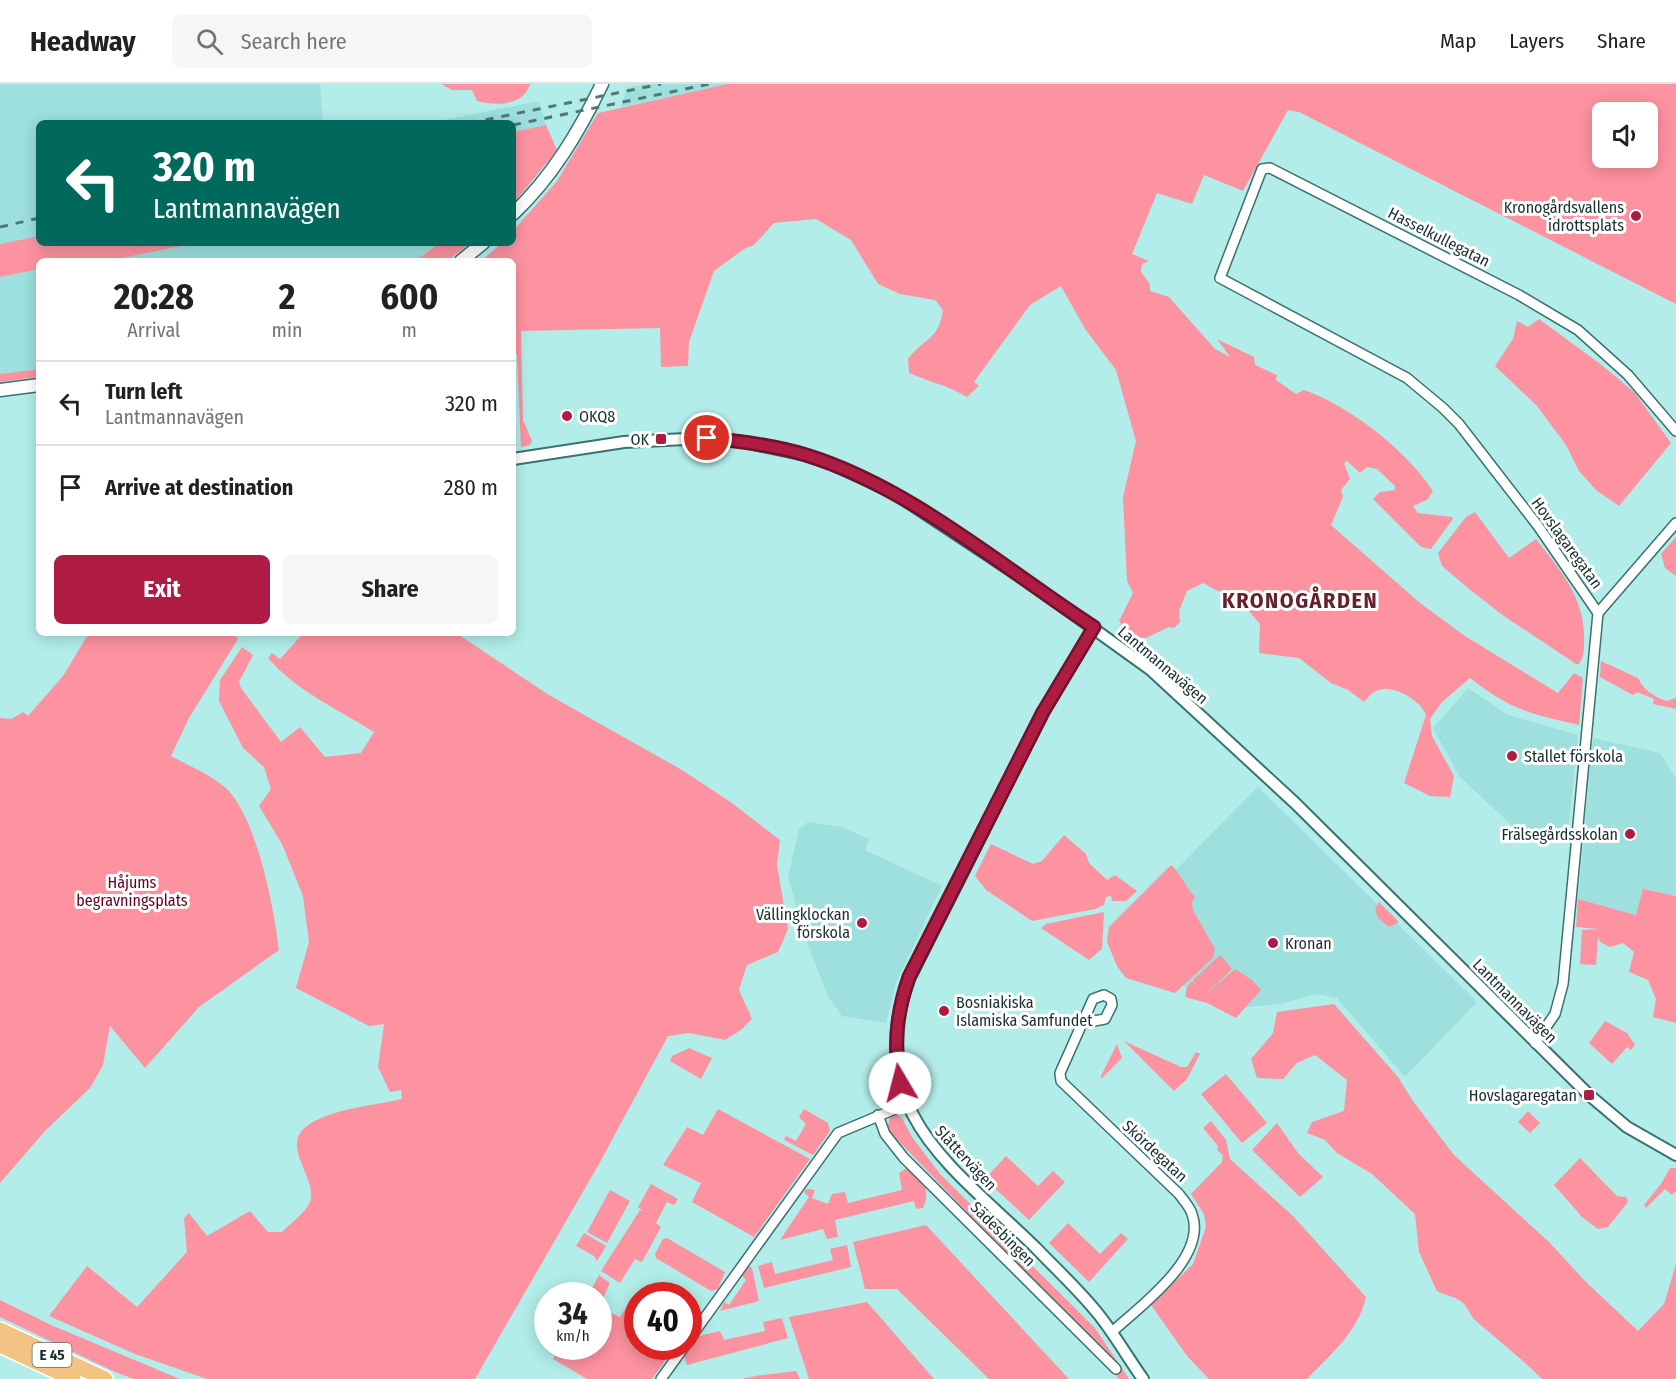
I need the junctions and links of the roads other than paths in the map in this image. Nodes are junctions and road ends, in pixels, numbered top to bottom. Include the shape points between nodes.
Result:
1 (602, 84) edge
2 (516, 211) edge
3 (479, 246) edge
4 (465, 258) edge
5 (1220, 278) joint
6 (36, 385) edge
7 (0, 390) edge
8 (1676, 431) edge
9 (516, 459) edge
10 (1676, 523) edge
11 (1598, 613) junction
12 (1094, 627) junction
13 (1086, 1018) dead end
14 (1535, 1043) junction
15 (907, 1104) junction
16 (878, 1115) junction
17 (1676, 1155) edge
18 (702, 1322) edge
19 (0, 1330) edge
20 (1112, 1332) junction
21 (0, 1345) edge
22 (675, 1360) edge
23 (1116, 1369) dead end
24 (73, 1379) edge
25 (105, 1379) edge
26 (661, 1379) edge
27 (1143, 1379) edge

1 - 2 main road via 558,162
3 - 4 main road
5 - 8 street, Hasselkullegatan via 1262,170 1270,168 1519,295 1578,330 1628,375
5 - 11 street, Hovslagaregatan via 1398,372 1443,408 1538,526
6 - 7 main road
9 - 12 street, Lantmannavägen via 605,444 681,438 744,442 805,455 894,493
10 - 11 street
11 - 14 street, Hovslagaregatan via 1563,984 1555,1014
12 - 14 street, Lantmannavägen via 1151,670 1295,803
12 - 15 street, Slåttervägen via 1043,712 909,977 897,1016 896,1037 900,1083
13 - 20 street, Skördegatan via 1060,1072 1061,1081 1179,1194 1192,1214 1194,1227 1185,1260
14 - 17 street, Lantmannavägen via 1627,1127
15 - 16 street
15 - 20 street, Slåttervägen via 939,1155 1089,1302
16 - 18 street via 838,1133
16 - 23 street, Sädesbingen via 885,1134 904,1158
19 - 25 highway, E 45
20 - 27 street, Slåttervägen
21 - 24 highway, E 45
22 - 26 street

